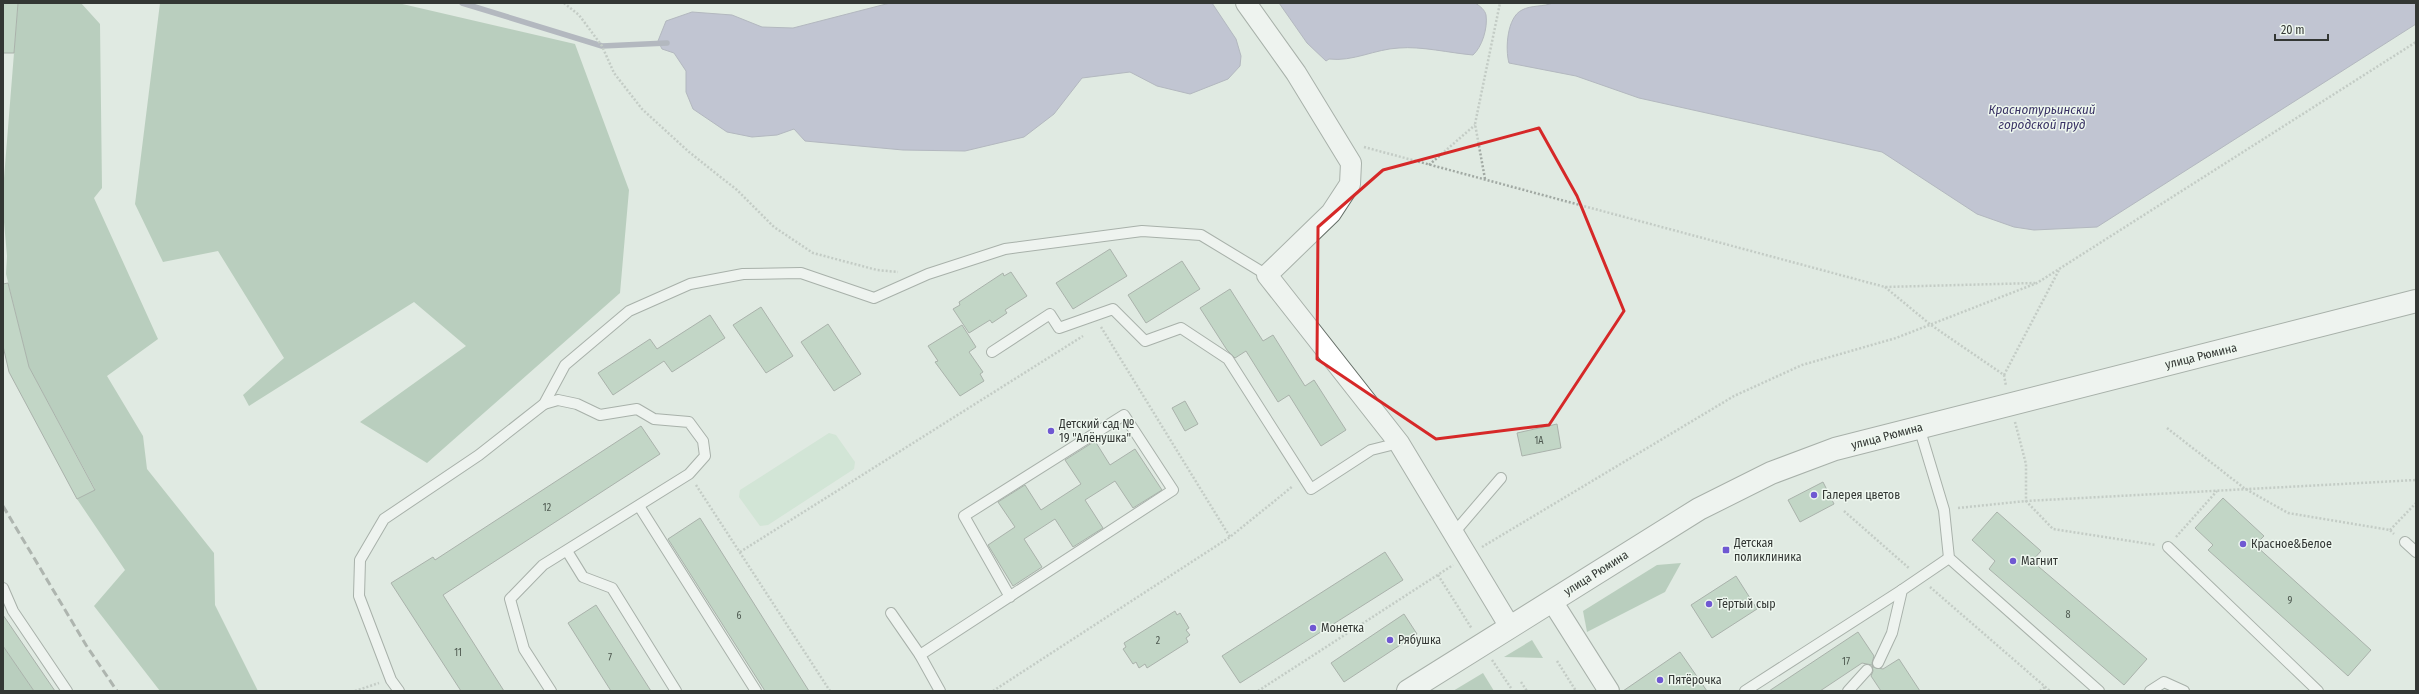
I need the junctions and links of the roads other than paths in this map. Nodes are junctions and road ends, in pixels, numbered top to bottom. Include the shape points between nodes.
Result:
1 (1246, 3) edge
2 (1267, 275) junction
3 (2416, 302) edge
4 (992, 352) dead end
5 (544, 404) junction
6 (1919, 427) junction
7 (1399, 443) junction
8 (1501, 478) dead end
9 (639, 506) junction
10 (1454, 534) junction
11 (2405, 542) road end
12 (2168, 547) road end
13 (567, 551) junction
14 (2416, 552) edge
15 (1949, 558) junction
16 (3, 588) edge
17 (1902, 590) junction
18 (1010, 597) junction
19 (1552, 600) junction
20 (891, 613) dead end
21 (1510, 627) junction
22 (920, 655) junction
23 (1878, 663) dead end
24 (1867, 670) dead end
25 (67, 691) edge
26 (399, 691) edge
27 (551, 691) edge
28 (676, 691) edge
29 (756, 691) edge
30 (940, 691) edge
31 (1408, 691) edge
32 (1608, 691) edge
33 (1745, 691) edge
34 (1848, 691) edge
35 (2099, 691) edge
36 (2150, 691) edge
37 (2184, 691) edge
38 (2318, 691) edge

1 - 2 street via 1296,74 1351,163 1350,184 1331,213
2 - 5 lane via 1201,235 1142,231 1004,249 928,274 874,298 801,274 743,274 690,284 629,311 565,365
2 - 7 street
3 - 6 main road, улица Рюмина
4 - 7 lane via 1050,314 1060,328 1113,309 1145,341 1181,328 1228,359 1311,489 1371,450
5 - 9 lane via 558,400 577,404 600,415 637,409 654,418 689,422 703,441 704,456 689,474
5 - 26 lane via 480,455 384,519 360,560 359,596 391,680
6 - 15 lane via 1944,510
6 - 19 main road, улица Рюмина via 1835,449 1771,473 1699,509
7 - 10 street
8 - 10 lane
9 - 13 lane
9 - 29 lane
10 - 21 street
11 - 14 lane
12 - 38 lane
13 - 27 lane via 543,565 510,599 524,649
13 - 28 lane via 583,577 612,588
15 - 17 lane
15 - 35 lane
16 - 25 lane via 13,611
17 - 23 lane via 1892,633
17 - 33 lane
18 - 18 lane via 1173,490 1124,415 964,516
18 - 22 lane
19 - 21 main road, улица Рюмина
19 - 32 street
20 - 22 lane
21 - 31 main road, улица Рюмина
22 - 30 lane
24 - 34 lane
36 - 37 lane via 2164,682

